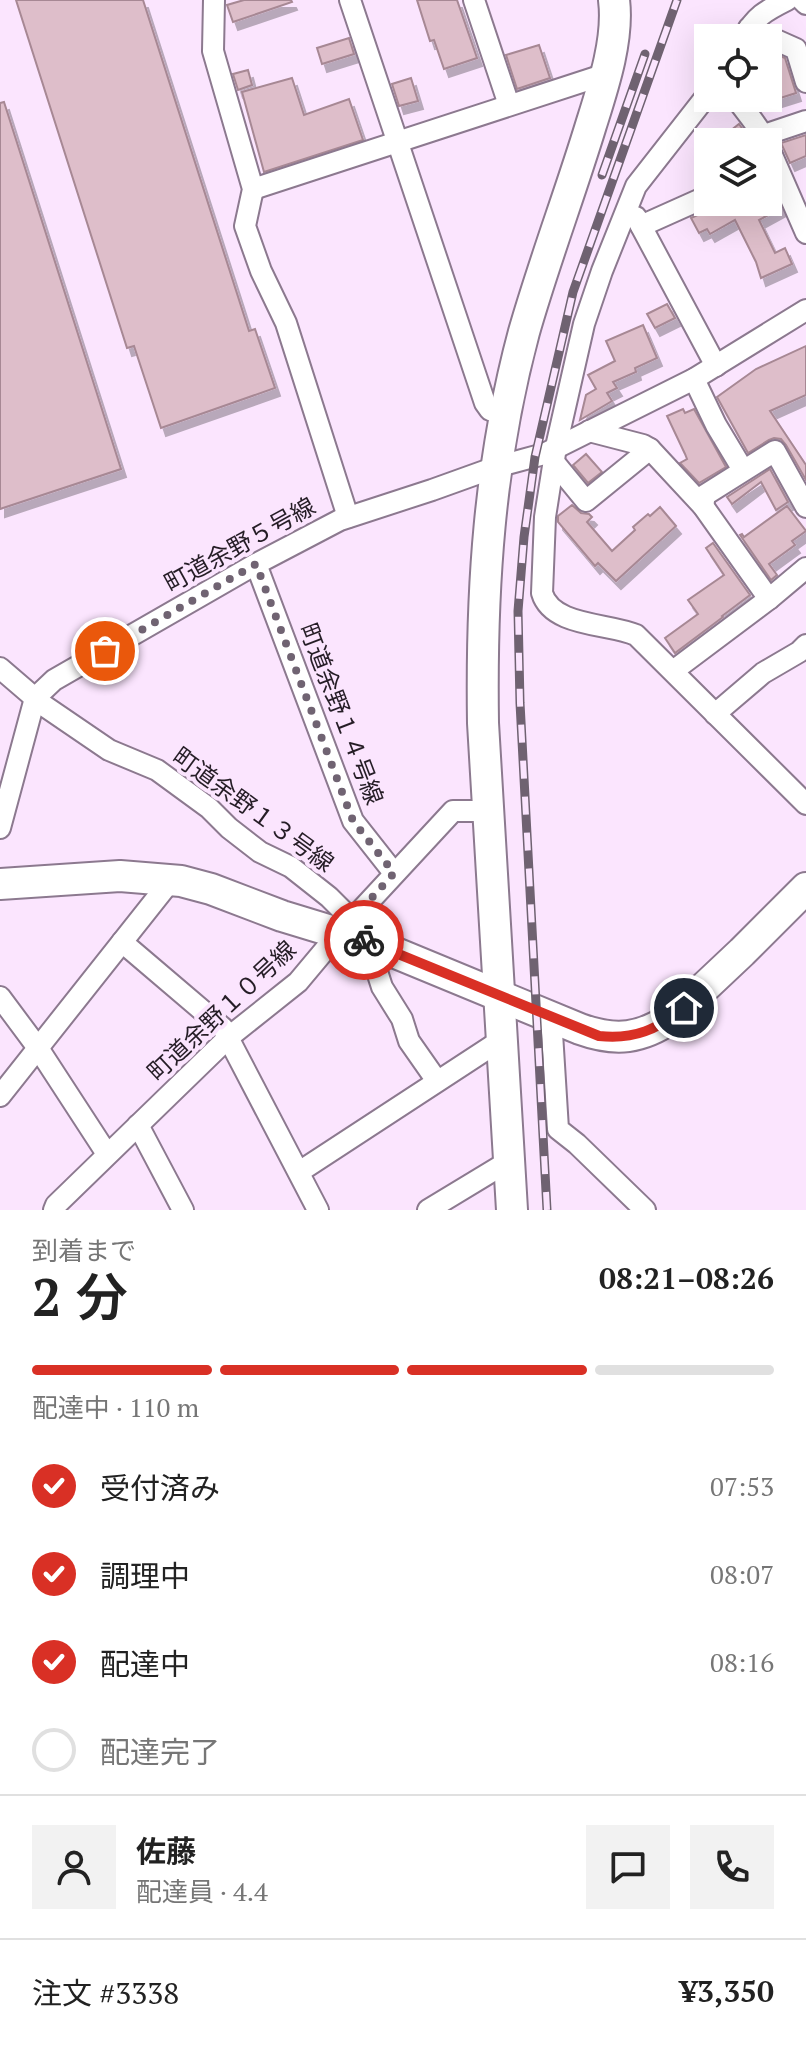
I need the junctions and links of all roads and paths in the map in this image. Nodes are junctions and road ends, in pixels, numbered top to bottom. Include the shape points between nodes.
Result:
1 (214, 0) edge
2 (350, 0) edge
3 (474, 0) edge
4 (614, 0) edge
5 (787, 0) edge
6 (752, 24) edge
7 (782, 45) edge
8 (606, 74) junction
9 (806, 82) edge
10 (509, 105) junction
11 (694, 112) edge
12 (806, 121) edge
13 (782, 136) edge
14 (396, 141) junction
15 (782, 179) edge
16 (253, 189) junction
17 (628, 202) junction
18 (694, 202) edge
19 (641, 226) junction
20 (806, 233) edge
21 (806, 310) edge
22 (716, 366) junction
23 (694, 379) junction
24 (505, 414) junction
25 (589, 431) junction
26 (650, 449) junction
27 (555, 454) junction
28 (496, 467) junction
29 (743, 470) junction
30 (703, 506) junction
31 (806, 507) edge
32 (344, 518) junction
33 (256, 564) junction
34 (805, 569) edge
35 (769, 599) junction
36 (806, 645) edge
37 (0, 668) edge
38 (673, 671) junction
39 (35, 698) junction
40 (715, 714) junction
41 (806, 804) edge
42 (488, 811) junction
43 (0, 828) edge
44 (394, 873) junction
45 (172, 879) junction
46 (0, 884) edge
47 (806, 888) edge
48 (346, 926) junction
49 (122, 942) junction
50 (374, 944) junction
51 (499, 995) junction
52 (0, 997) edge
53 (551, 1017) junction
54 (229, 1037) junction
55 (501, 1040) junction
56 (38, 1048) junction
57 (437, 1081) junction
58 (0, 1096) edge
59 (138, 1125) junction
60 (107, 1154) junction
61 (509, 1161) junction
62 (299, 1172) junction
63 (54, 1210) edge
64 (183, 1210) edge
65 (318, 1210) edge
66 (428, 1210) edge
67 (512, 1210) edge
68 (645, 1210) edge

1 - 16 street via 213,51
2 - 14 street
3 - 10 street
4 - 8 street
5 - 6 street
7 - 9 street via 796,49
8 - 10 street
8 - 24 street via 532,306
10 - 14 street
11 - 17 street
12 - 13 street
14 - 16 street
14 - 24 street via 485,403
15 - 20 street
16 - 32 street via 245,226 286,323
17 - 19 street
17 - 27 street via 584,324
18 - 19 street
19 - 22 street
21 - 22 street, 町道余野５号線
22 - 23 street, 町道余野５号線
23 - 25 street, 町道余野５号線
23 - 29 street
24 - 28 street
25 - 26 street
25 - 27 street, 町道余野５号線
26 - 27 street via 586,501
26 - 30 street
27 - 28 street, 町道余野５号線
27 - 38 street via 545,517 544,599 572,620 636,635
28 - 32 street, 町道余野５号線
28 - 42 street via 482,630
29 - 30 street via 705,495
29 - 31 street via 775,451
30 - 35 street
32 - 33 street, 町道余野５号線
33 - 39 street, 町道余野５号線 via 54,680
33 - 44 street, 町道余野１４号線 via 353,821
34 - 35 street
35 - 38 street
36 - 40 street
37 - 39 street, 町道余野１３号線
38 - 40 street
39 - 43 street
39 - 48 street, 町道余野１３号線 via 109,750 157,770 260,852 291,867 329,897
40 - 41 street
42 - 44 street, 町道余野１０号線 via 453,811
42 - 51 street
44 - 48 street, 町道余野１０号線
45 - 46 street via 120,876
45 - 48 street via 282,916
45 - 49 street
47 - 53 street via 660,1026 614,1038
48 - 50 street
48 - 54 street, 町道余野１０号線 via 298,982
49 - 54 street
49 - 56 street
50 - 51 street
50 - 57 street via 382,987
51 - 53 street
51 - 55 street
52 - 56 street
53 - 68 street via 558,1129
54 - 59 street, 町道余野１０号線
54 - 62 street
55 - 57 street
55 - 61 street
56 - 58 street
56 - 60 street
57 - 62 street
59 - 60 street, 町道余野１０号線
59 - 64 street
60 - 63 street, 町道余野１０号線
61 - 66 street
61 - 67 street
62 - 65 street

